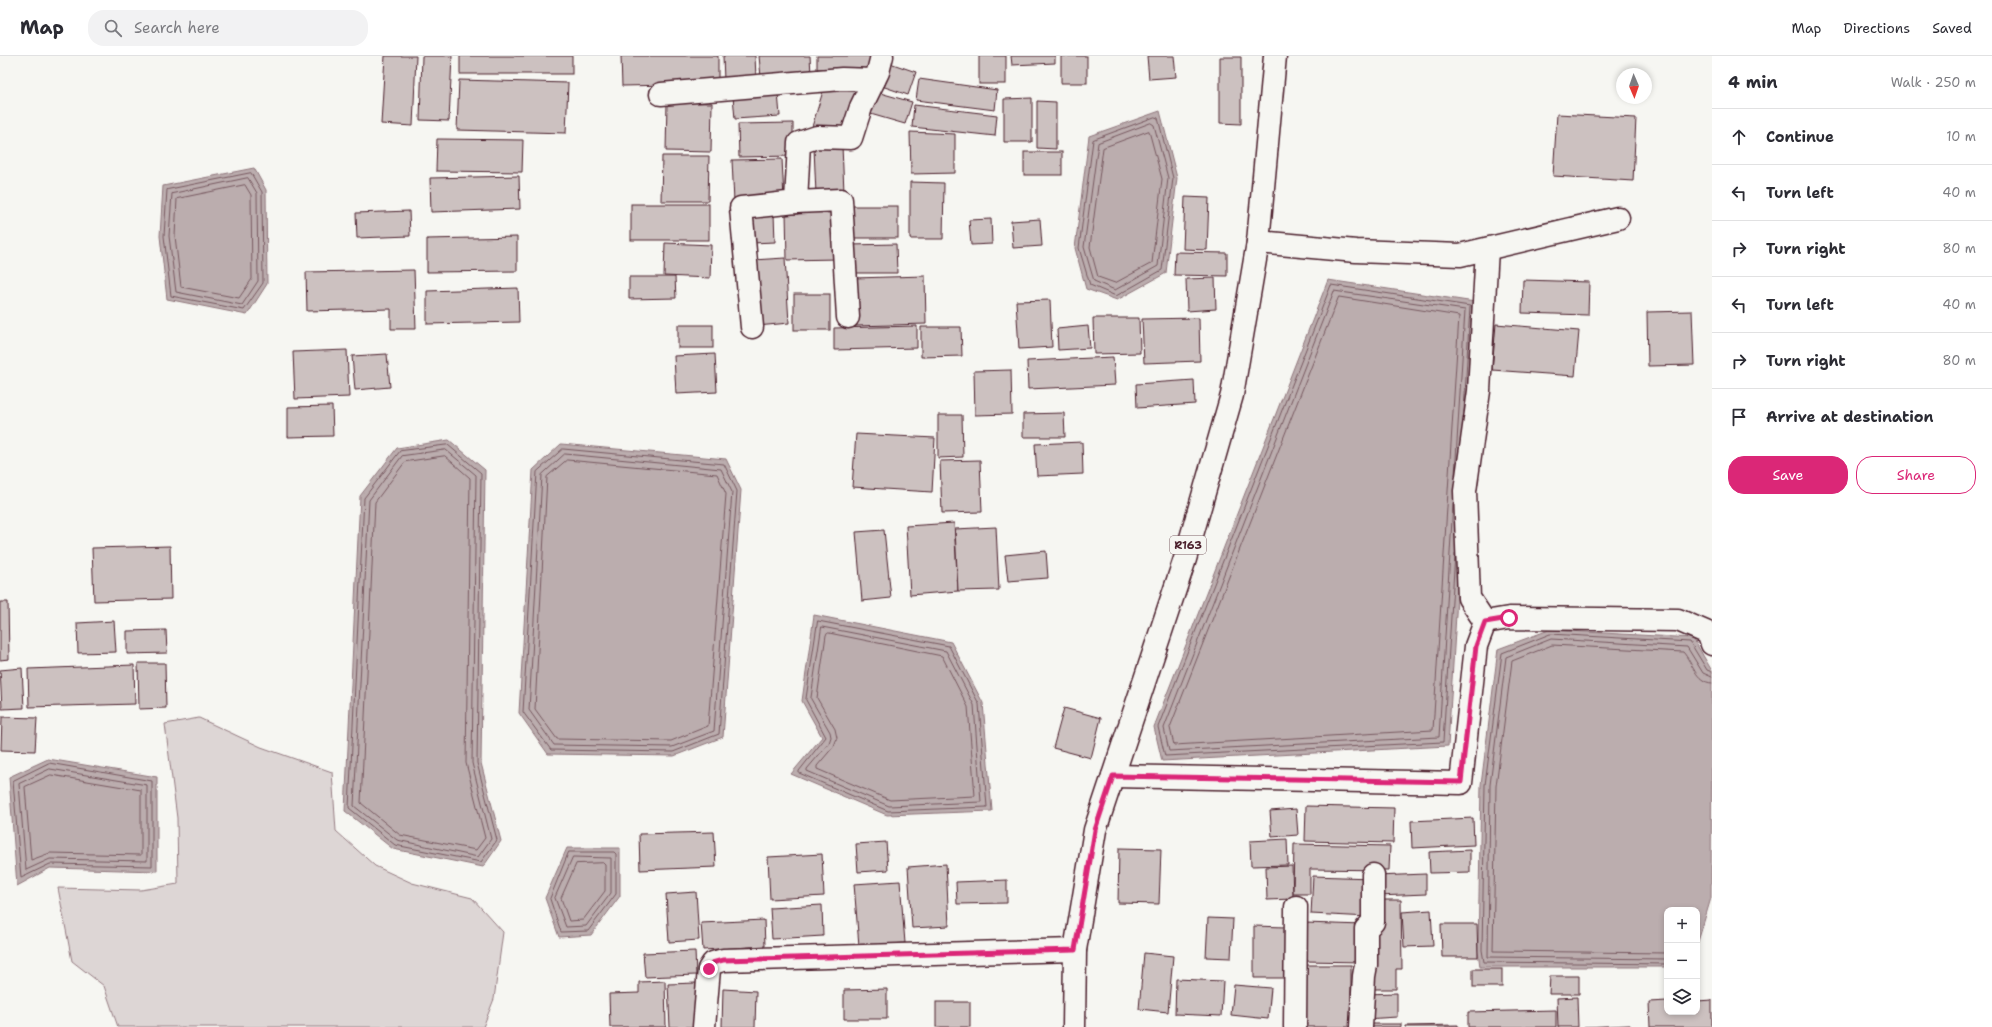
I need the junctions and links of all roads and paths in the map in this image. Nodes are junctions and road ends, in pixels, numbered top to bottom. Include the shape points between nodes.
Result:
1 (882, 56) edge
2 (1275, 56) edge
3 (874, 80) junction
4 (661, 94) dead end
5 (796, 202) junction
6 (1618, 218) dead end
7 (1258, 242) junction
8 (1487, 249) junction
9 (848, 317) dead end
10 (752, 327) dead end
11 (1485, 622) junction
12 (1712, 644) edge
13 (1113, 776) junction
14 (1373, 875) dead end
15 (1296, 907) dead end
16 (1075, 950) junction
17 (704, 1027) edge
18 (1074, 1027) edge
19 (1295, 1027) edge
20 (1361, 1027) edge

1 - 3 street
2 - 7 street, R163
3 - 4 street via 842,79
3 - 5 street via 861,107 851,138 816,137 799,143
5 - 9 street via 841,200
5 - 10 street via 741,208
6 - 8 street
7 - 8 street via 1356,251 1460,255
7 - 13 street, R163 via 1232,395 1185,558
8 - 11 street via 1479,391 1465,491 1469,598
11 - 12 street via 1509,618 1678,620 1708,633
11 - 13 street via 1476,646 1461,782
13 - 16 street, R163 via 1095,830
14 - 20 street via 1373,922 1366,929
15 - 19 street
16 - 17 street via 723,960 712,963 709,969
16 - 18 street, R163

